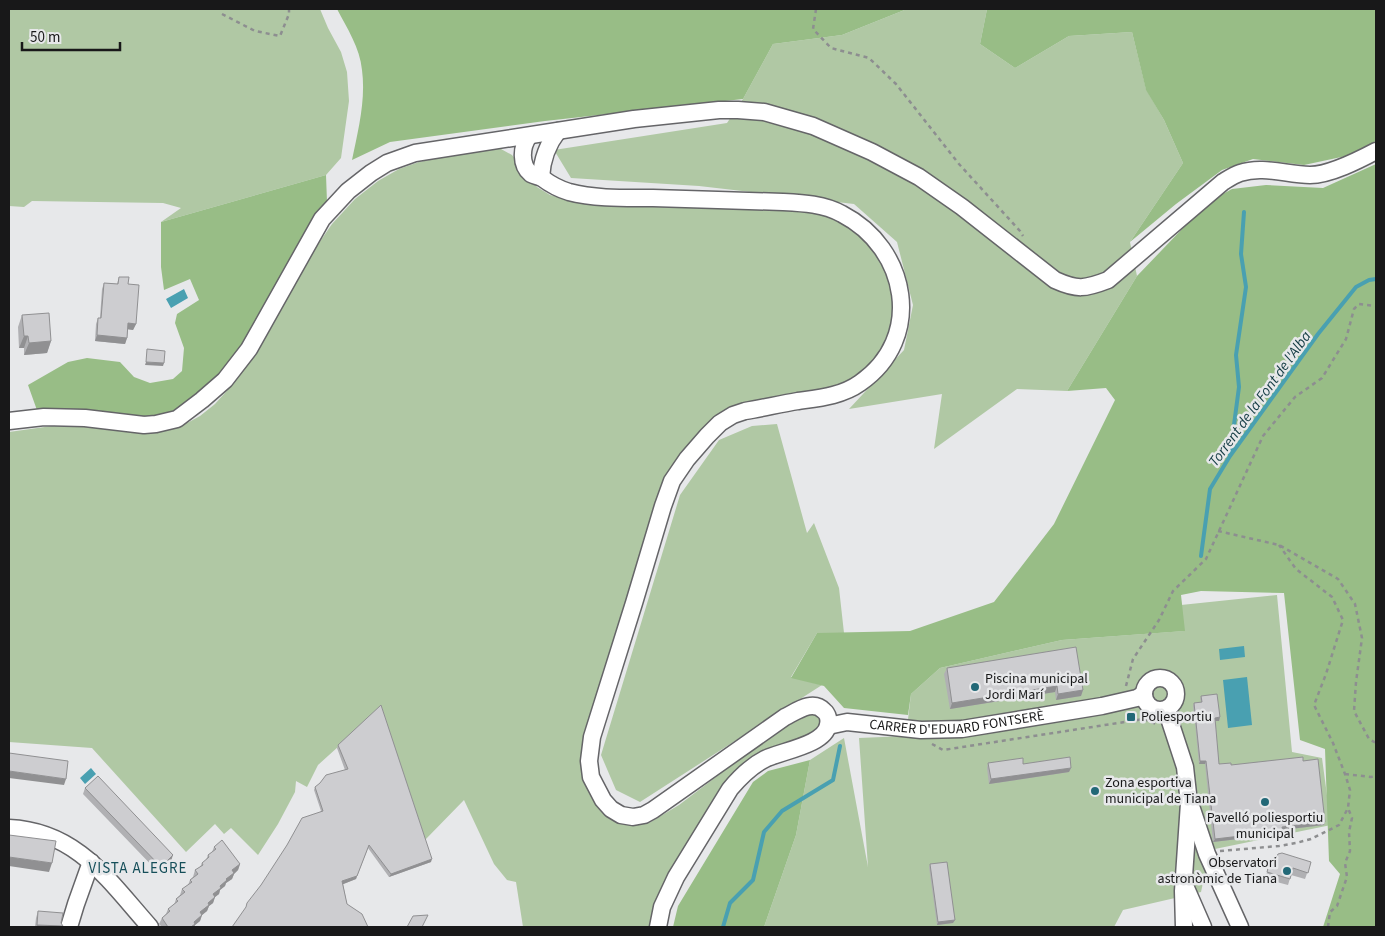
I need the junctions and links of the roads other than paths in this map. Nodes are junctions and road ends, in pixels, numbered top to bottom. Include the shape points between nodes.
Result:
1 (558, 131) junction
2 (529, 136) junction
3 (494, 141) junction
4 (1376, 151) edge
5 (523, 160) junction
6 (541, 177) junction
7 (9, 421) edge
8 (1144, 694) junction
9 (1166, 709) junction
10 (828, 726) junction
11 (1189, 802) junction
12 (9, 828) edge
13 (90, 862) junction
14 (1184, 881) junction
15 (69, 927) edge
16 (150, 927) edge
17 (658, 927) edge
18 (1184, 927) edge
19 (1203, 927) edge
20 (1240, 927) edge

1 - 2 street
1 - 4 street via 634,119 738,110 764,112 813,126 919,177 1054,280 1080,288 1108,280 1223,182 1241,172 1264,170 1312,175 1348,165
1 - 6 street via 545,154
2 - 3 street
2 - 5 street via 524,142
2 - 6 street
3 - 5 street via 504,144
3 - 7 street via 415,153 388,163 348,191 322,219 249,348 225,380 177,418 144,425 44,417
5 - 6 street via 526,169
6 - 10 street via 556,187 591,196 807,204 841,213 867,230 892,265 901,297 898,332 886,357 873,372 859,384 834,395 733,415 706,436 672,481 592,737 591,777 611,809 621,815 644,815 802,708 820,707 827,715
8 - 9 street via 1151,708
8 - 9 street via 1152,680 1163,678 1170,681 1176,697
8 - 10 street, CARRER D'EDUARD FONTSERÈ via 1122,702 962,729 922,730 847,722
9 - 11 street via 1185,767
10 - 17 street via 814,741 765,759 739,778 676,877 662,907
11 - 14 street
11 - 20 street via 1207,854
12 - 13 street via 30,830 63,842
13 - 15 street
13 - 16 street
14 - 18 street
14 - 19 street

